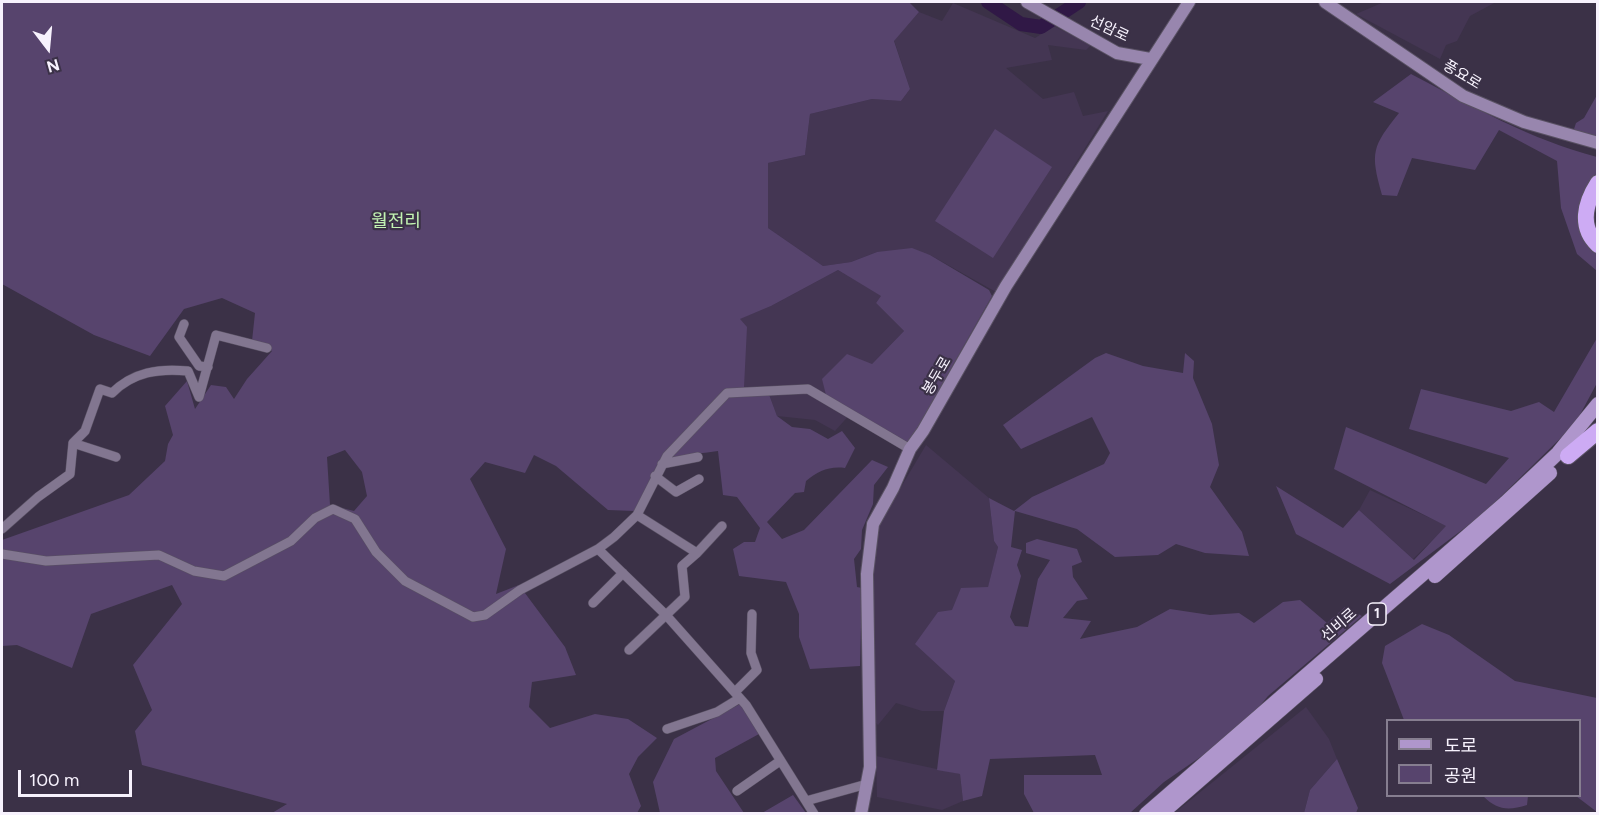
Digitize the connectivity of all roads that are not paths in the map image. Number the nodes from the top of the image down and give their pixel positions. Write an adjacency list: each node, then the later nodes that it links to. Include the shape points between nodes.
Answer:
1 (1189, 2): 4 (main road, 봉두로)
2 (1325, 2): 5 (main road, 풍요로, via 1463,96 1524,122)
3 (1035, 4): 4 (main road, 선암로, via 1117,53)
4 (1150, 59): 15 (main road, 봉두로, via 1006,286)
5 (1598, 143)
6 (1598, 183): 7 (highway, via 1588,198 1585,217 1589,234)
7 (1598, 245)
8 (184, 324): 10 (street, via 179,337 199,366)
9 (267, 348): 10 (street, via 216,336)
10 (207, 367): 14 (street, via 199,397 188,371 165,368 129,380 112,393 100,389 85,431)
11 (1598, 404): 41 (main road, 선비로 / 1, via 1558,453 1505,503)
12 (1598, 420): 16 (main road, 선비로 / 1)
13 (1598, 431): 16 (highway)
14 (73, 443): 17 (street); 24 (street, via 70,474)
15 (910, 449): 19 (street, via 808,389 747,391 727,393); 36 (main road, 봉두로, via 873,524 870,547)
16 (1568, 456): 42 (main road, 선비로 / 1, via 1518,505)
17 (116, 457)
18 (698, 457): 19 (street)
19 (662, 464): 20 (street)
20 (655, 476): 21 (street, via 676,492); 22 (street)
21 (699, 479)
22 (637, 515): 25 (street); 26 (street)
23 (722, 526): 26 (street)
24 (2, 529)
25 (598, 549): 27 (street, via 520,590 485,615 473,617 405,581 376,552 355,519 333,509 315,518 291,541 224,576 194,571 159,555 46,561); 28 (street)
26 (697, 553): 31 (street, via 682,566 685,597)
27 (2, 554)
28 (623, 573): 29 (street); 31 (street)
29 (593, 603)
30 (752, 614): 33 (street, via 751,653 757,670)
31 (666, 615): 32 (street); 33 (street)
32 (629, 650)
33 (738, 695): 34 (street, via 717,712); 35 (street)
34 (667, 729)
35 (780, 761): 37 (street); 38 (street)
36 (867, 784): 38 (street); 40 (main road, 봉두로)
37 (737, 791)
38 (806, 801): 39 (street)
39 (814, 813)
40 (861, 813)
41 (1146, 813)
42 (1161, 813)

